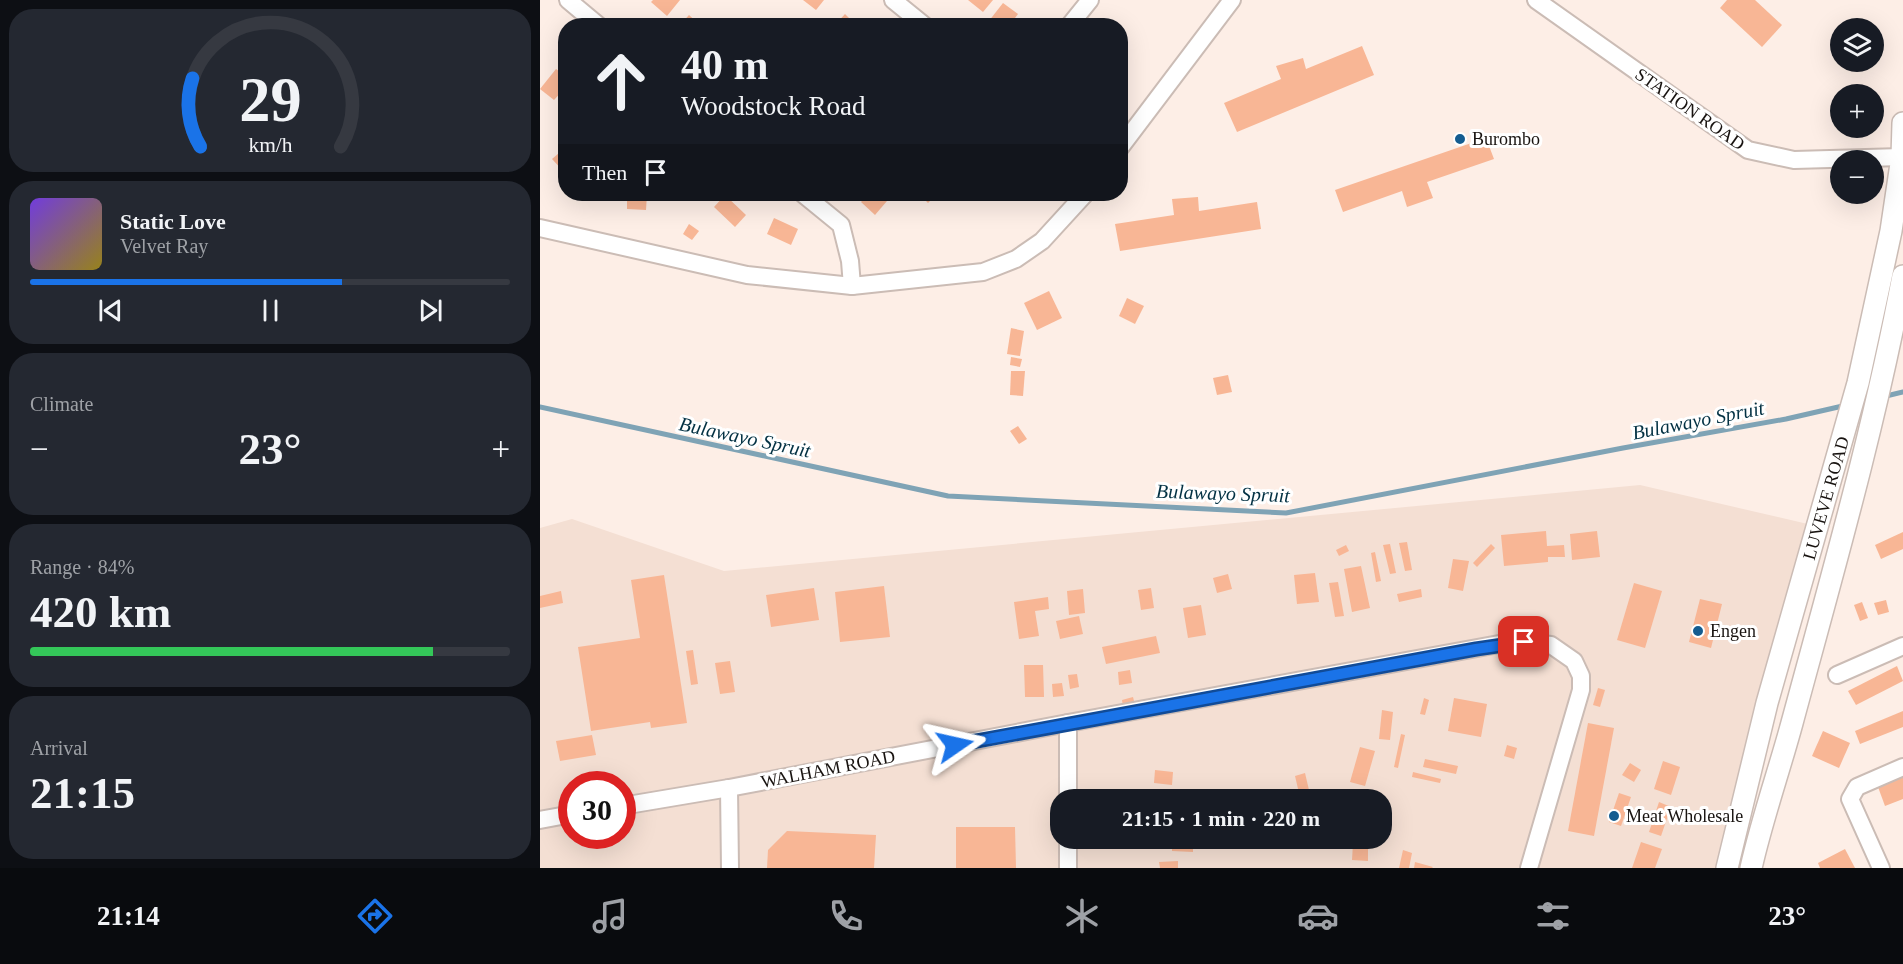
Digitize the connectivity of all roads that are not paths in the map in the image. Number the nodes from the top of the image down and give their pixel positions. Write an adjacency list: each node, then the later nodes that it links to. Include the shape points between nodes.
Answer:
1 (568, 0): 6 (street)
2 (893, 0): 7 (street)
3 (1089, 0): 8 (street)
4 (1232, 0): 10 (street)
5 (1536, 0): 11 (street, STATION ROAD, via 1748,150 1794,159)
6 (589, 18)
7 (915, 18)
8 (1075, 18)
9 (1903, 123): 11 (street, LUVEVE ROAD)
10 (1128, 137)
11 (1902, 157): 30 (street, LUVEVE ROAD, via 1891,231 1858,383 1767,703)
12 (812, 201): 16 (street, via 841,225)
13 (1079, 201): 16 (street, via 1042,241 1016,259 983,272)
14 (540, 228): 16 (street, via 747,275)
15 (1903, 276): 31 (street, LUVEVE ROAD, via 1886,361)
16 (852, 286)
17 (1903, 646): 18 (street)
18 (1837, 675)
19 (1068, 723): 21 (street, WALHAM ROAD); 22 (street); 29 (street, WALHAM ROAD, via 1498,645 1551,645 1574,661 1581,676 1581,690)
20 (1903, 767): 32 (street, via 1857,787 1850,799)
21 (729, 788): 23 (street, WALHAM ROAD); 27 (street)
22 (1068, 789)
23 (636, 804)
24 (558, 817): 25 (street)
25 (540, 820)
26 (1068, 849): 28 (street)
27 (730, 868)
28 (1068, 868)
29 (1529, 868)
30 (1727, 868)
31 (1751, 868)
32 (1881, 868)

